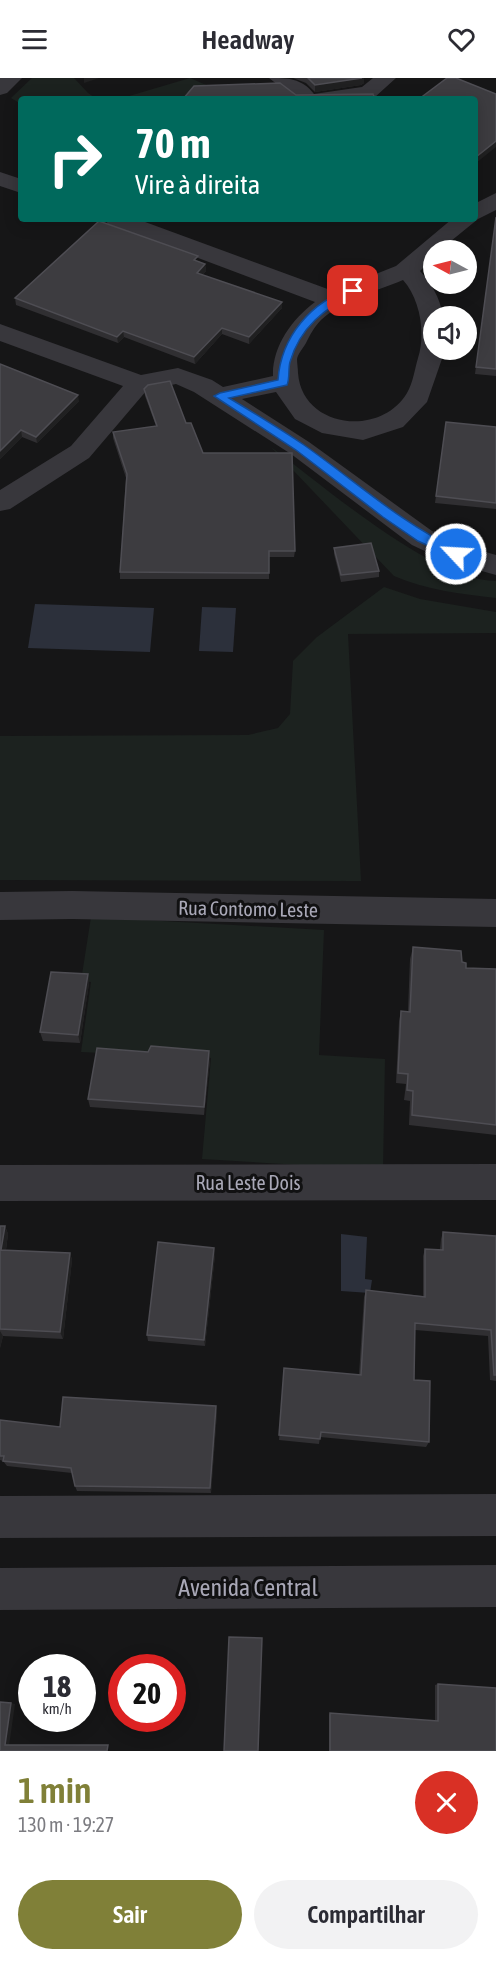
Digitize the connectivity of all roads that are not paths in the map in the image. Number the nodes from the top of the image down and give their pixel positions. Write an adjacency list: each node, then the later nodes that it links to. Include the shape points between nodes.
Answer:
1 (12, 78): 4 (street)
2 (279, 78): 5 (street)
3 (386, 78): 6 (street, via 368,93)
4 (0, 89)
5 (305, 96)
6 (342, 96)
7 (0, 179): 8 (street)
8 (18, 185)
9 (496, 200): 10 (street)
10 (478, 212)
11 (126, 222): 14 (street)
12 (463, 222): 13 (street)
13 (406, 270): 14 (street); 16 (street, via 422,288 433,337 430,370 417,399 405,414 371,431 335,428 305,414 292,401)
14 (333, 300): 16 (street, via 304,323 292,342)
15 (0, 332): 17 (street)
16 (283, 382): 18 (street)
17 (139, 383): 18 (street, via 178,376); 19 (street, via 80,452)
18 (220, 396): 20 (street, via 300,448 422,538 456,554)
19 (0, 502)
20 (496, 565)
21 (0, 906): 22 (street, Rua Contomo Leste)
22 (496, 913)
23 (496, 1182): 24 (street, Rua Leste Dois)
24 (0, 1183)
25 (496, 1515): 26 (street)
26 (0, 1517)
27 (496, 1586): 28 (street, Avenida Central)
28 (0, 1589)

